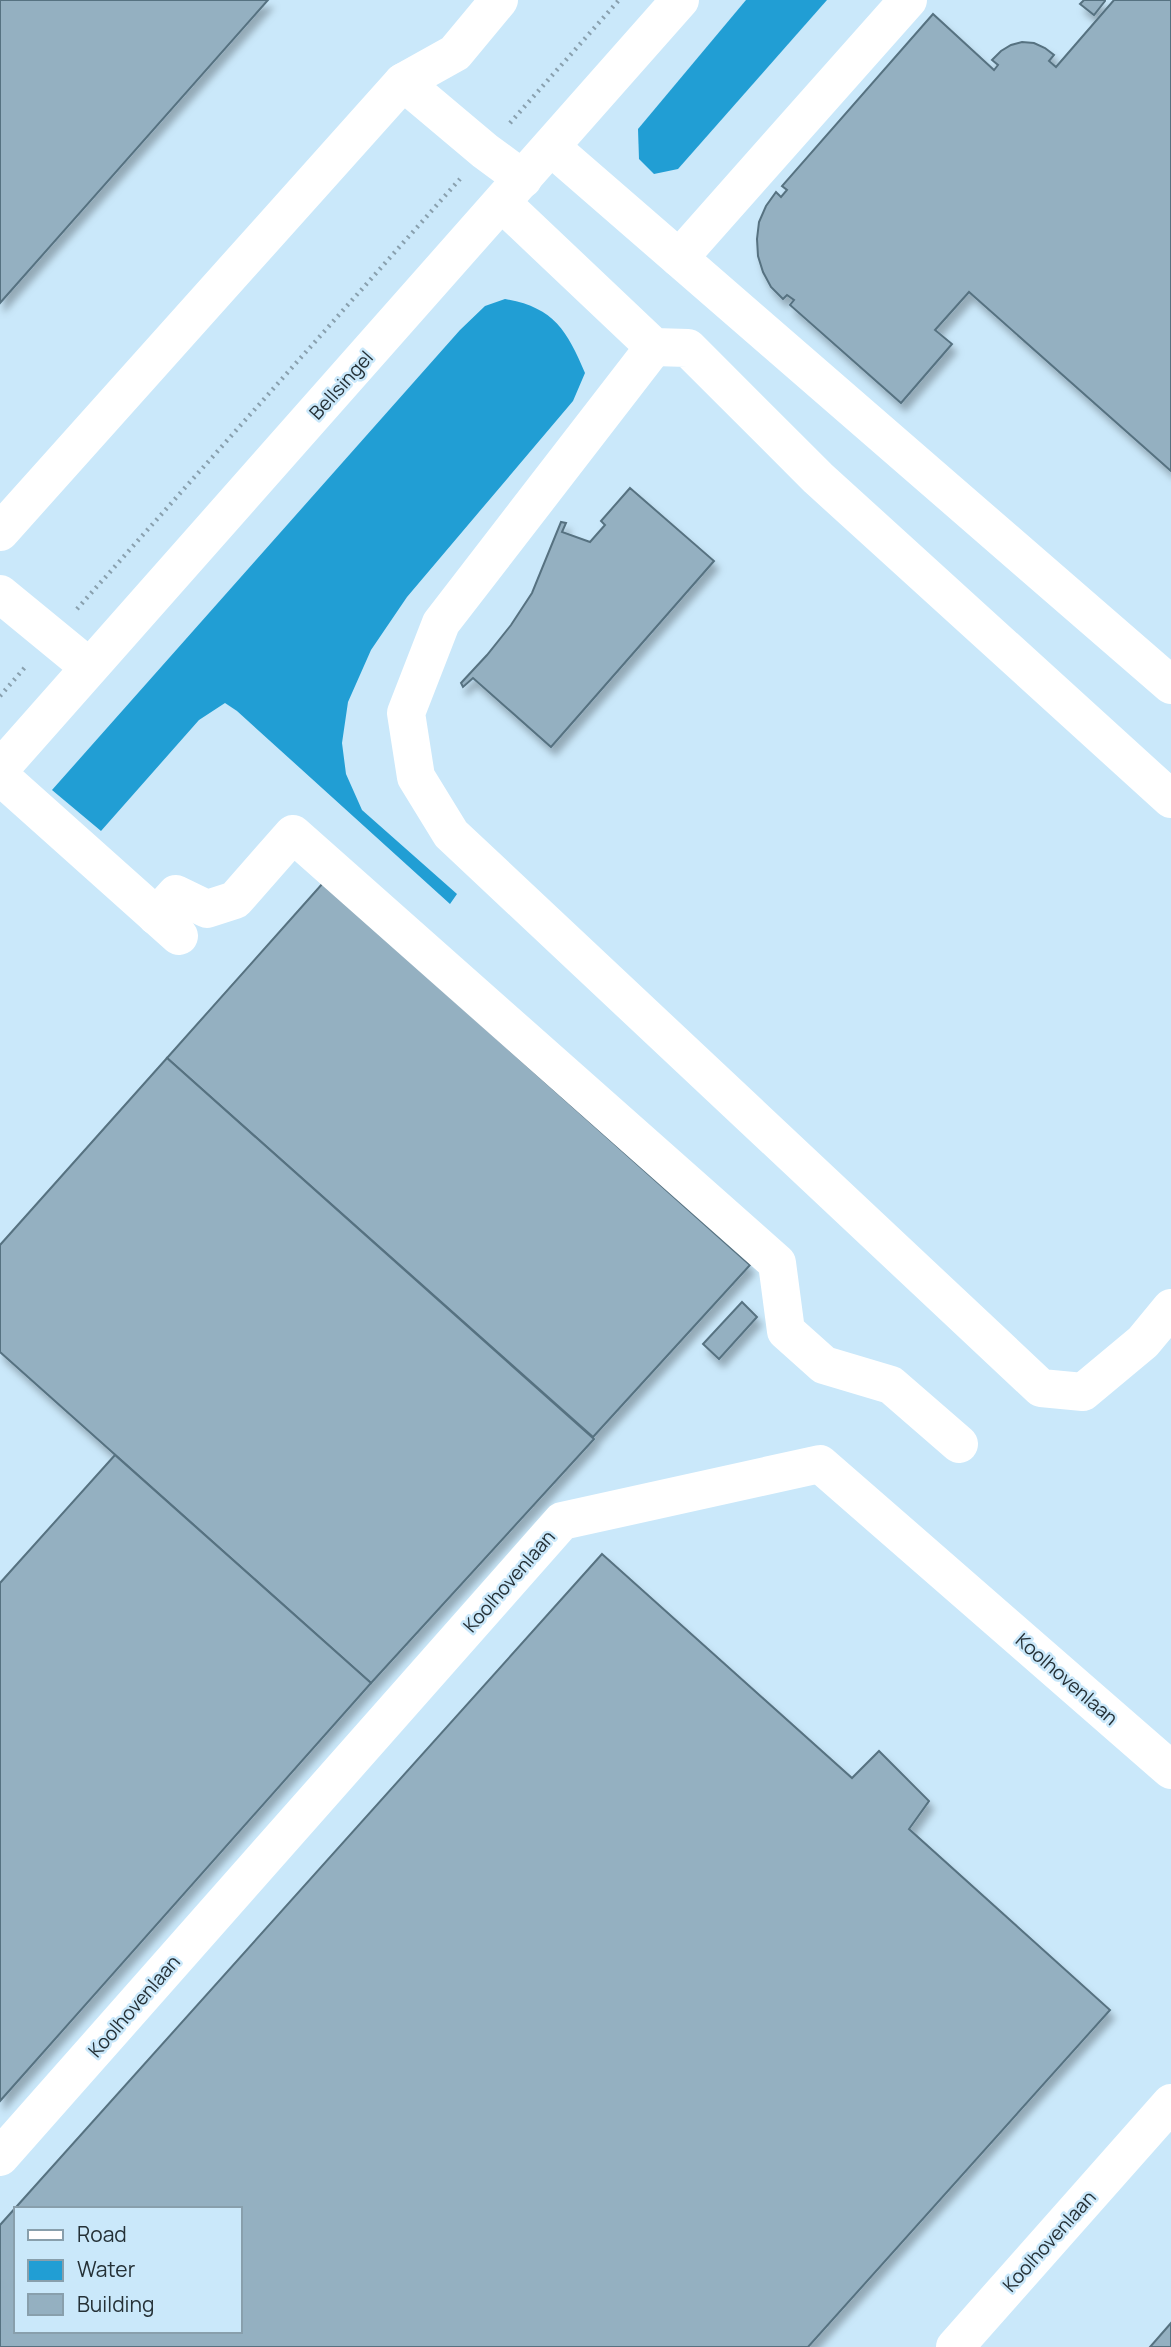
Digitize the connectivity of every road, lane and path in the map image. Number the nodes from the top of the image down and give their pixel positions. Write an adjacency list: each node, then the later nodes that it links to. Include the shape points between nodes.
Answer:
1 (499, 0): 5 (street, via 454,53)
2 (619, 0): 7 (path)
3 (680, 0): 6 (street, Bellsingel)
4 (908, 0): 9 (street)
5 (403, 82): 7 (street); 11 (street)
6 (551, 147): 8 (street, Bellsingel); 9 (street)
7 (485, 151): 8 (street); 13 (path)
8 (513, 191): 10 (street); 14 (street, Bellsingel)
9 (680, 258): 15 (street)
10 (654, 347): 19 (street, via 688,348 818,478); 20 (street, via 441,623 406,713 416,777 451,834 1041,1388 1083,1392 1143,1342)
11 (0, 532)
12 (0, 594): 13 (street)
13 (52, 637): 14 (street); 16 (path)
14 (89, 667): 17 (street, Bellsingel)
15 (1171, 685)
16 (0, 696)
17 (0, 768)
18 (0, 776): 21 (street, via 167,926 176,894 207,909 235,900 293,834 777,1264 786,1331 824,1365 891,1385)
19 (1171, 799)
20 (1171, 1308)
21 (959, 1444)
22 (1171, 1770): 24 (street, Koolhovenlaan, via 820,1464 562,1521)
23 (1171, 2103): 25 (street, Koolhovenlaan)
24 (0, 2157)
25 (955, 2347)

